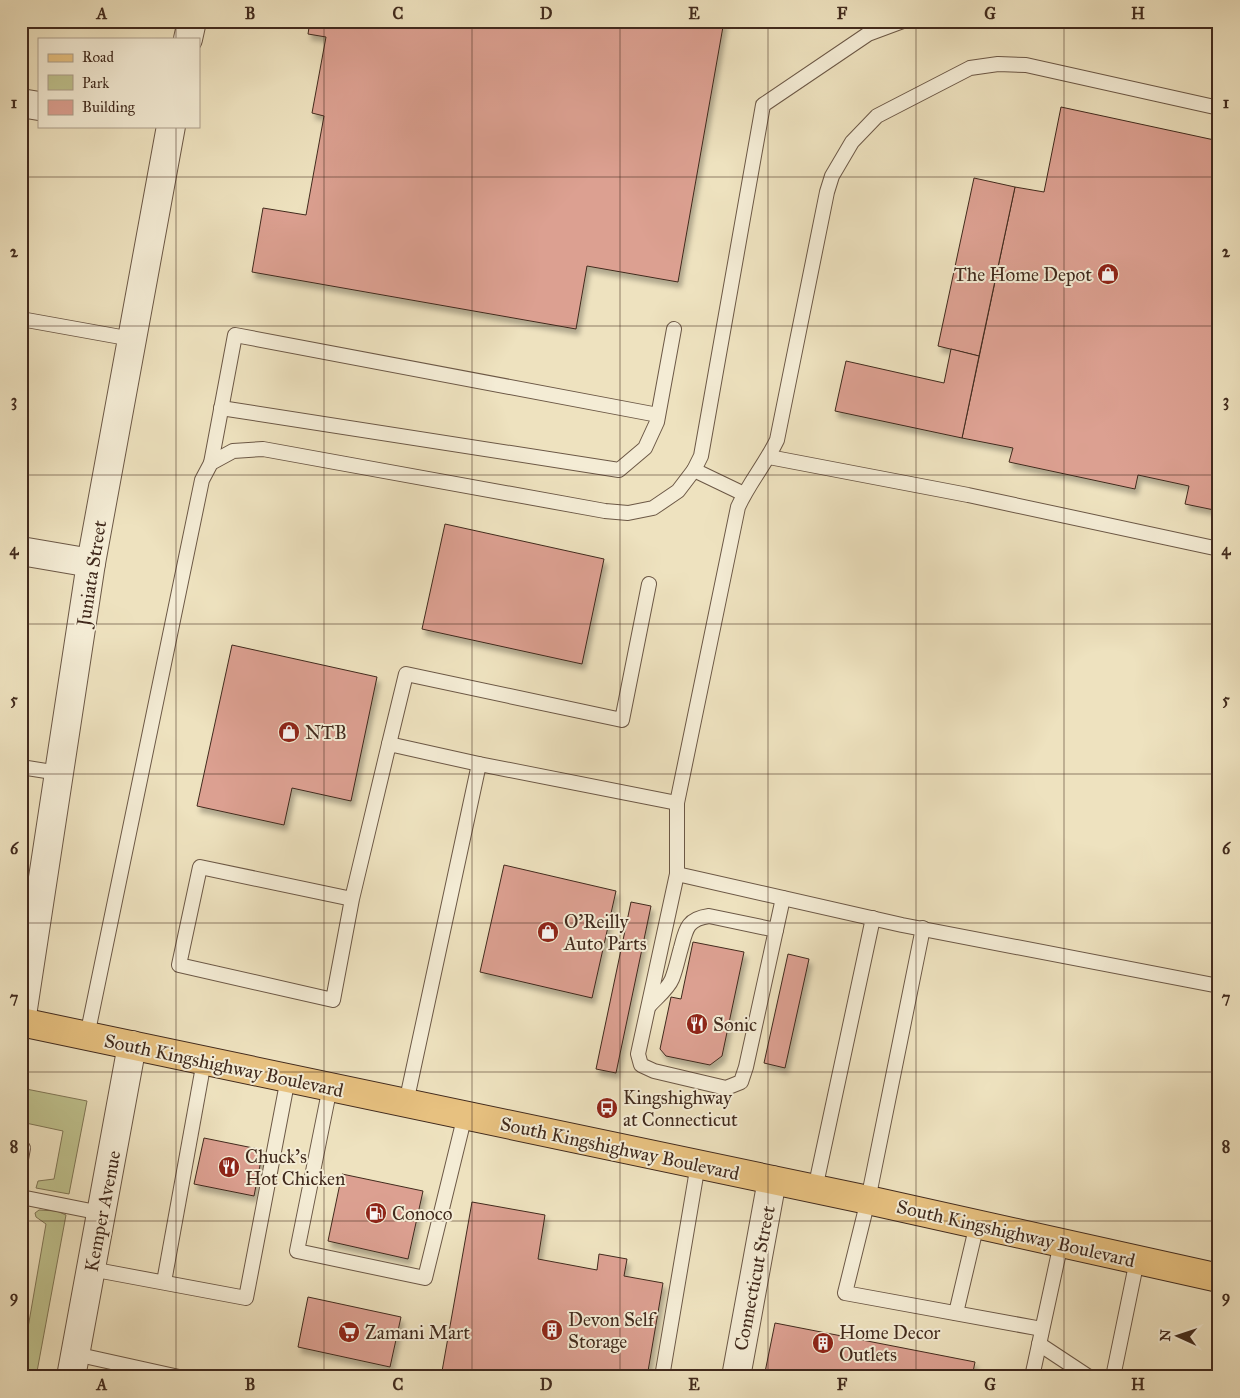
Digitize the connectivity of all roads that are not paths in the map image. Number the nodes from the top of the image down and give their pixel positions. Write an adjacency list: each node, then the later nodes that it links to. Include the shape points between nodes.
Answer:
1 (192, 21): 3 (street)
2 (903, 21): 15 (lane, via 868,34 763,105 701,456)
3 (188, 38)
4 (21, 103): 5 (street)
5 (38, 106)
6 (1219, 108): 13 (lane, via 1026,65 998,64 970,68 877,116 852,142 832,176 777,440)
7 (166, 128): 10 (street, Juniata Street)
8 (21, 319): 10 (lane)
9 (674, 329): 12 (lane)
10 (132, 339): 19 (street, Juniata Street)
11 (221, 408): 12 (lane, via 619,470 645,448); 12 (lane, via 235,335); 14 (lane)
12 (658, 415)
13 (769, 456): 16 (lane); 17 (lane, via 968,495)
14 (211, 463): 15 (lane, via 233,450 263,449 628,513 653,508 678,491); 35 (lane, via 202,480)
15 (694, 470): 16 (lane)
16 (744, 494): 25 (lane, via 738,507)
17 (1219, 550)
18 (21, 551): 19 (street)
19 (91, 563): 24 (street, Juniata Street)
20 (649, 584): 21 (lane, via 622,720 406,674)
21 (389, 744): 22 (lane); 27 (lane)
22 (479, 764): 25 (lane); 40 (lane)
23 (21, 767): 24 (lane)
24 (59, 773): 34 (street, Juniata Street)
25 (677, 803): 26 (lane)
26 (676, 874): 28 (lane); 33 (lane)
27 (352, 898): 27 (lane, via 333,1000 179,964 200,867)
28 (783, 898): 29 (lane); 31 (lane)
29 (873, 918): 30 (lane); 44 (lane)
30 (923, 928): 32 (lane); 46 (lane)
31 (776, 930): 33 (lane, via 709,916 699,917 684,934 672,980); 33 (lane, via 741,1082 726,1088 641,1065 638,1054)
32 (1219, 986)
33 (648, 1008)
34 (21, 1022): 35 (main road, South Kingshighway Boulevard)
35 (87, 1036): 36 (main road, South Kingshighway Boulevard)
36 (132, 1045): 37 (main road, South Kingshighway Boulevard); 47 (street, Kemper Avenue)
37 (204, 1061): 38 (main road, South Kingshighway Boulevard); 53 (lane)
38 (288, 1078): 39 (main road, South Kingshighway Boulevard); 53 (lane, via 246,1298)
39 (330, 1087): 40 (main road, South Kingshighway Boulevard); 41 (lane, via 297,1251 343,1261 425,1278)
40 (406, 1103): 41 (main road, South Kingshighway Boulevard)
41 (465, 1115): 42 (main road, South Kingshighway Boulevard)
42 (698, 1164): 43 (main road, South Kingshighway Boulevard); 59 (lane)
43 (772, 1180): 44 (main road, South Kingshighway Boulevard); 60 (street, Connecticut Street)
44 (815, 1189): 46 (main road, South Kingshighway Boulevard)
45 (21, 1196): 47 (lane)
46 (868, 1200): 48 (main road, South Kingshighway Boulevard); 54 (lane, via 845,1293)
47 (101, 1213): 51 (street, Kemper Avenue)
48 (977, 1224): 49 (main road, South Kingshighway Boulevard); 54 (lane)
49 (1061, 1243): 50 (main road, South Kingshighway Boulevard); 55 (lane)
50 (1137, 1260): 52 (main road, South Kingshighway Boulevard); 63 (lane)
51 (91, 1269): 53 (lane); 57 (street, Kemper Avenue)
52 (1219, 1278)
53 (164, 1282)
54 (956, 1313): 55 (lane)
55 (1042, 1329): 56 (lane)
56 (1039, 1344): 61 (lane); 62 (lane)
57 (73, 1366): 58 (lane)
58 (179, 1377)
59 (662, 1377)
60 (736, 1377)
61 (1032, 1377)
62 (1089, 1377)
63 (1113, 1377)

